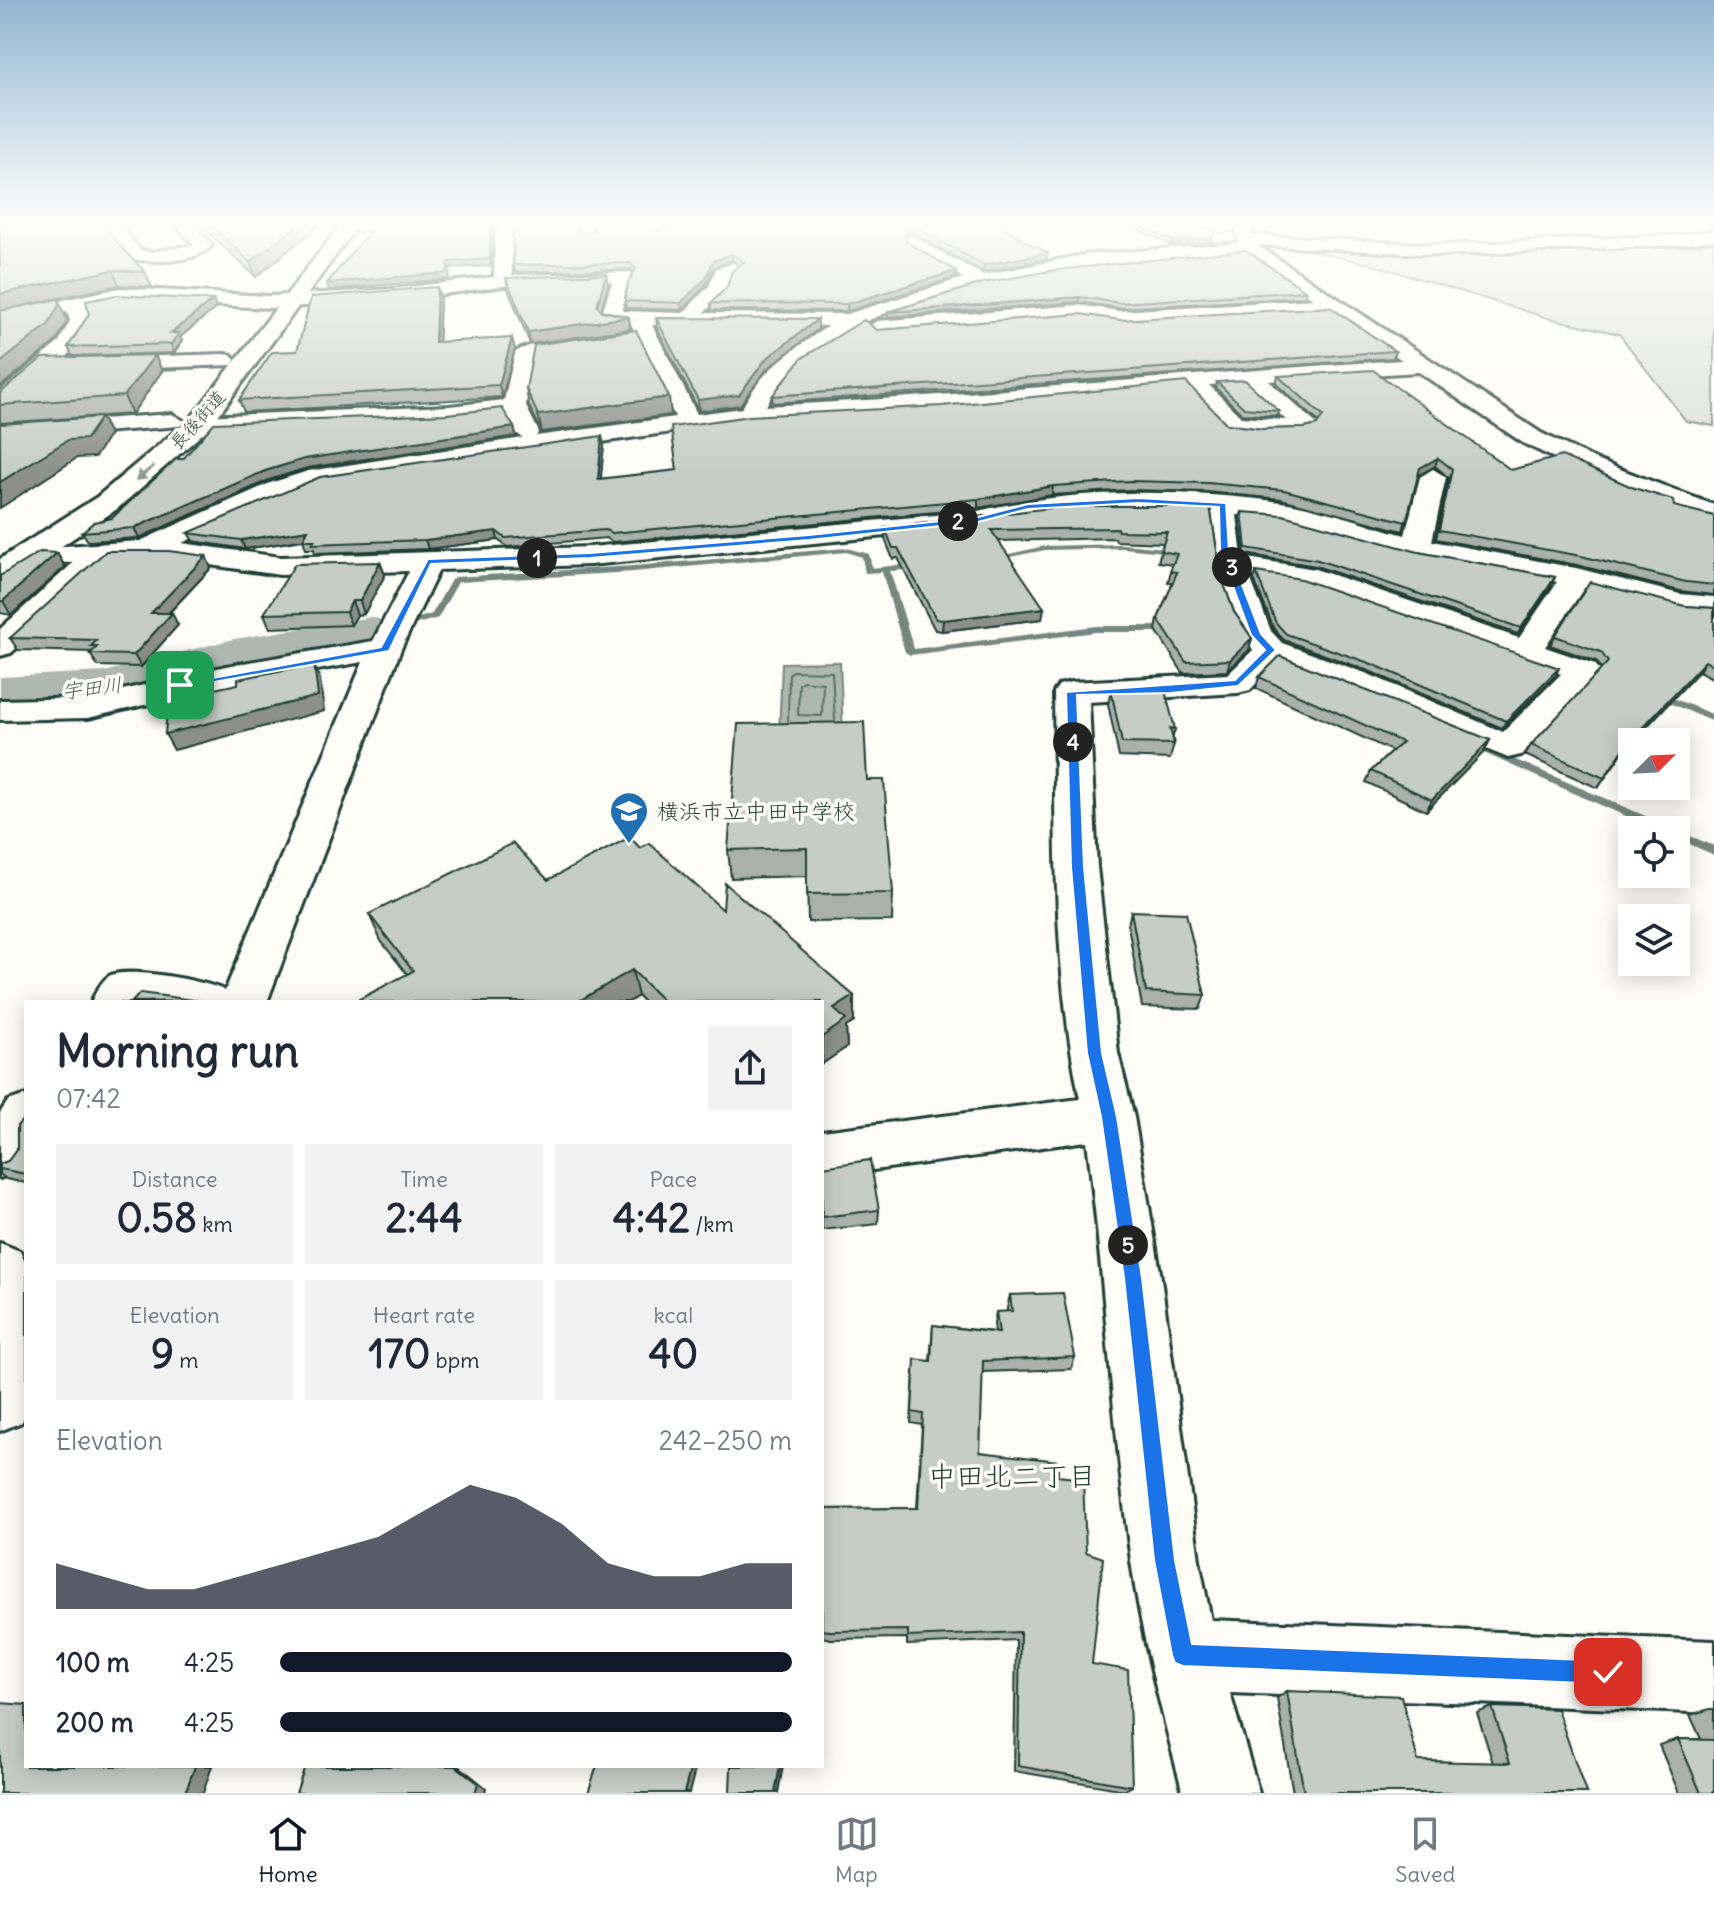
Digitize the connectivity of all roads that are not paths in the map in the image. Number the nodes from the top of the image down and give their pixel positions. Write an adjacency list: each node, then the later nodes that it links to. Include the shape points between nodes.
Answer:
1 (62, 306): 11 (street)
2 (76, 306): 16 (street, via 80,321 67,346)
3 (277, 306): 14 (main road, 長後街道)
4 (279, 306): 24 (main road, 長後街道)
5 (613, 306): 13 (street, via 611,315)
6 (701, 306): 10 (street)
7 (902, 306): 12 (street)
8 (1335, 306): 9 (street)
9 (1341, 310): 12 (street, via 1164,328 1144,315 1079,311); 15 (street)
10 (689, 318): 12 (street); 13 (street)
11 (0, 319)
12 (844, 325): 21 (street, via 780,369)
13 (643, 327): 20 (street, via 525,353); 23 (street)
14 (224, 360): 16 (street); 22 (main road, 長後街道)
15 (1422, 365): 17 (street); 29 (street, via 1532,438)
16 (42, 366): 19 (street)
17 (1250, 376): 18 (street); 18 (street, via 1307,426 1234,424)
18 (1191, 380): 21 (street, via 940,404)
19 (2, 399)
20 (514, 406): 24 (street); 26 (street)
21 (750, 414): 23 (street)
22 (172, 421): 25 (street); 32 (main road, 長後街道, via 126,463)
23 (689, 422): 26 (street)
24 (200, 423): 34 (main road, 長後街道, one-way to 34, via 107,503)
25 (0, 433)
26 (534, 446): 31 (street, via 317,476)
27 (1433, 477): 30 (street)
28 (1223, 505): 30 (street, via 1283,510); 35 (street, via 1138,501 1028,507 978,519 809,537 590,556); 36 (street, via 1225,551)
29 (1714, 515)
30 (1416, 547): 38 (street)
31 (141, 550): 33 (street); 35 (street, via 280,566)
32 (0, 552)
33 (101, 554): 34 (street); 40 (street)
34 (29, 555): 37 (main road, 長後街道)
35 (428, 562): 41 (street)
36 (1231, 564): 42 (street, via 1256,635); 43 (street, via 1305,575)
37 (0, 573)
38 (1576, 577): 39 (street, via 1680,603); 43 (street)
39 (1714, 606)
40 (0, 646)
41 (385, 649): 44 (street, via 211,679 88,708); 47 (street)
42 (1271, 650): 43 (street, via 1508,747 1583,671); 48 (street, via 1238,683 1071,692 1077,867 1094,1053)
43 (1527, 650)
44 (0, 710)
45 (116, 1000): 46 (street, via 124,989)
46 (195, 1000)
47 (245, 1000)
48 (1109, 1117): 50 (street); 54 (street, via 1165,1560)
49 (24, 1119): 51 (street)
50 (824, 1154)
51 (0, 1155)
52 (5, 1308): 53 (street)
53 (0, 1400)
54 (1183, 1655): 55 (street); 56 (street)
55 (1714, 1677)
56 (1221, 1793)

